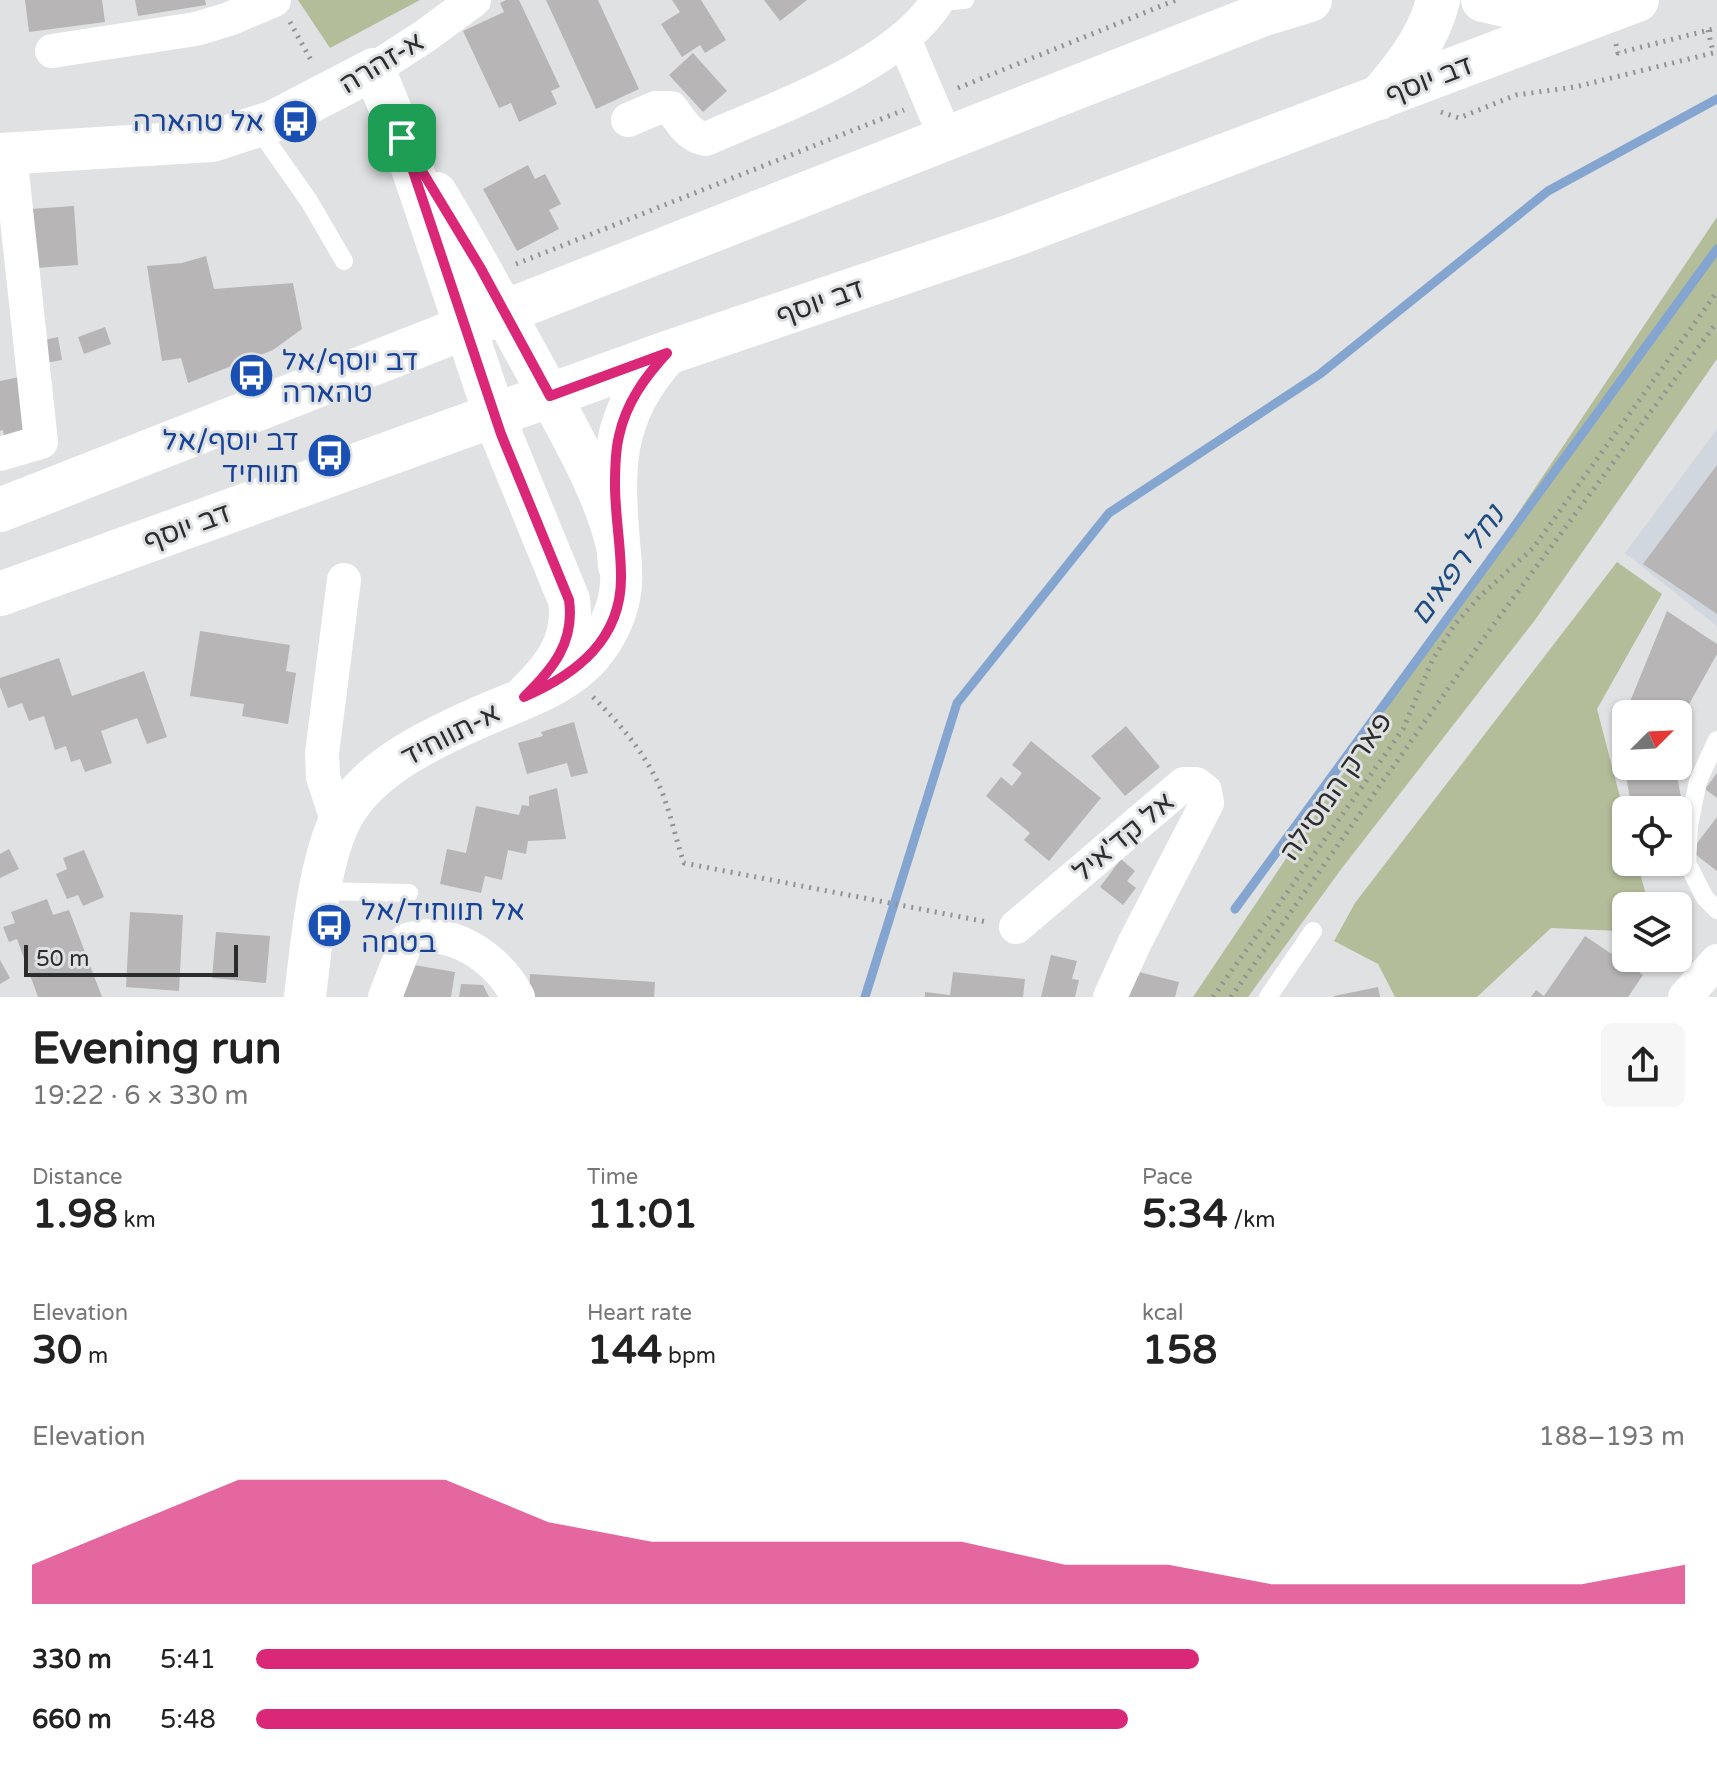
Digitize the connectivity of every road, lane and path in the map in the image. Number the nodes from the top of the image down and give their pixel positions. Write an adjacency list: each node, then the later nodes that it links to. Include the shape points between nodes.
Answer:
1 (474, 0): 16 (street, א-זהרה)
2 (1310, 0): 8 (main road)
3 (1438, 0): 18 (main road, via 1421,42)
4 (1483, 0): 9 (main road, via 1536,12)
5 (1637, 0): 9 (main road, דב יוסף)
6 (947, 1): 12 (street)
7 (280, 7): 13 (street, via 196,29); 17 (path)
8 (1268, 7): 22 (main road)
9 (1594, 15): 18 (main road, דב יוסף)
10 (1717, 28): 11 (path)
11 (1708, 30): 14 (path); 15 (path)
12 (904, 39): 20 (street, via 840,79 706,139 688,131 671,108 656,108); 22 (street)
13 (52, 51)
14 (1715, 52): 19 (path, via 1575,87 1516,95 1459,118 1442,115)
15 (1618, 53)
16 (374, 69): 17 (street, א-זהרה); 26 (street, via 402,138 453,219)
17 (328, 93): 21 (street, א-זהרה)
18 (1377, 99): 28 (main road, דב יוסף, via 1011,236)
19 (1437, 107)
20 (628, 120)
21 (257, 127): 23 (street, א-זהרה, via 212,141); 24 (lane)
22 (946, 138): 26 (main road)
23 (5, 154): 31 (street, via 41,442)
24 (344, 261)
25 (1717, 292): 51 (path, פארק המסילה, via 1533,548 1455,624 1433,659 1403,729)
26 (485, 319): 29 (street, א-תווחיד); 30 (street); 32 (main road)
27 (1717, 322): 52 (path, via 1483,639)
28 (667, 353): 29 (main road, דב יוסף); 34 (main road, via 637,391 619,436 615,497)
29 (550, 396): 30 (main road, דב יוסף); 34 (street, א-תווחיד, via 605,509)
30 (495, 416): 33 (street, א-תווחיד); 36 (main road, דב יוסף)
31 (0, 454)
32 (0, 510)
33 (555, 561): 34 (street, via 585,579 600,578); 38 (street, א-תווחיד, via 569,600 569,632 556,662)
34 (620, 566): 37 (street, א-תווחיד, via 620,596 605,634)
35 (344, 580): 40 (street, via 322,753 323,777)
36 (0, 594)
37 (570, 674): 38 (street, א-תווחיד); 44 (path, via 626,730 650,765 684,863)
38 (524, 697): 40 (street, א-תווחיד, via 415,748 356,797)
39 (1717, 740): 43 (lane, via 1698,781 1687,863)
40 (338, 823): 41 (street, א-תווחיד)
41 (321, 891): 42 (lane); 47 (street, א-תווחיד)
42 (409, 893)
43 (1717, 910)
44 (1016, 927): 50 (street, אל קד'איל, via 1184,784 1196,784 1205,791 1207,803)
45 (1313, 931): 53 (lane)
46 (1717, 961): 54 (street)
47 (308, 997)
48 (385, 997): 49 (street, via 407,940 420,936 461,944 490,959)
49 (518, 997)
50 (1110, 997)
51 (1213, 997)
52 (1231, 997)
53 (1268, 997)
54 (1685, 997)

